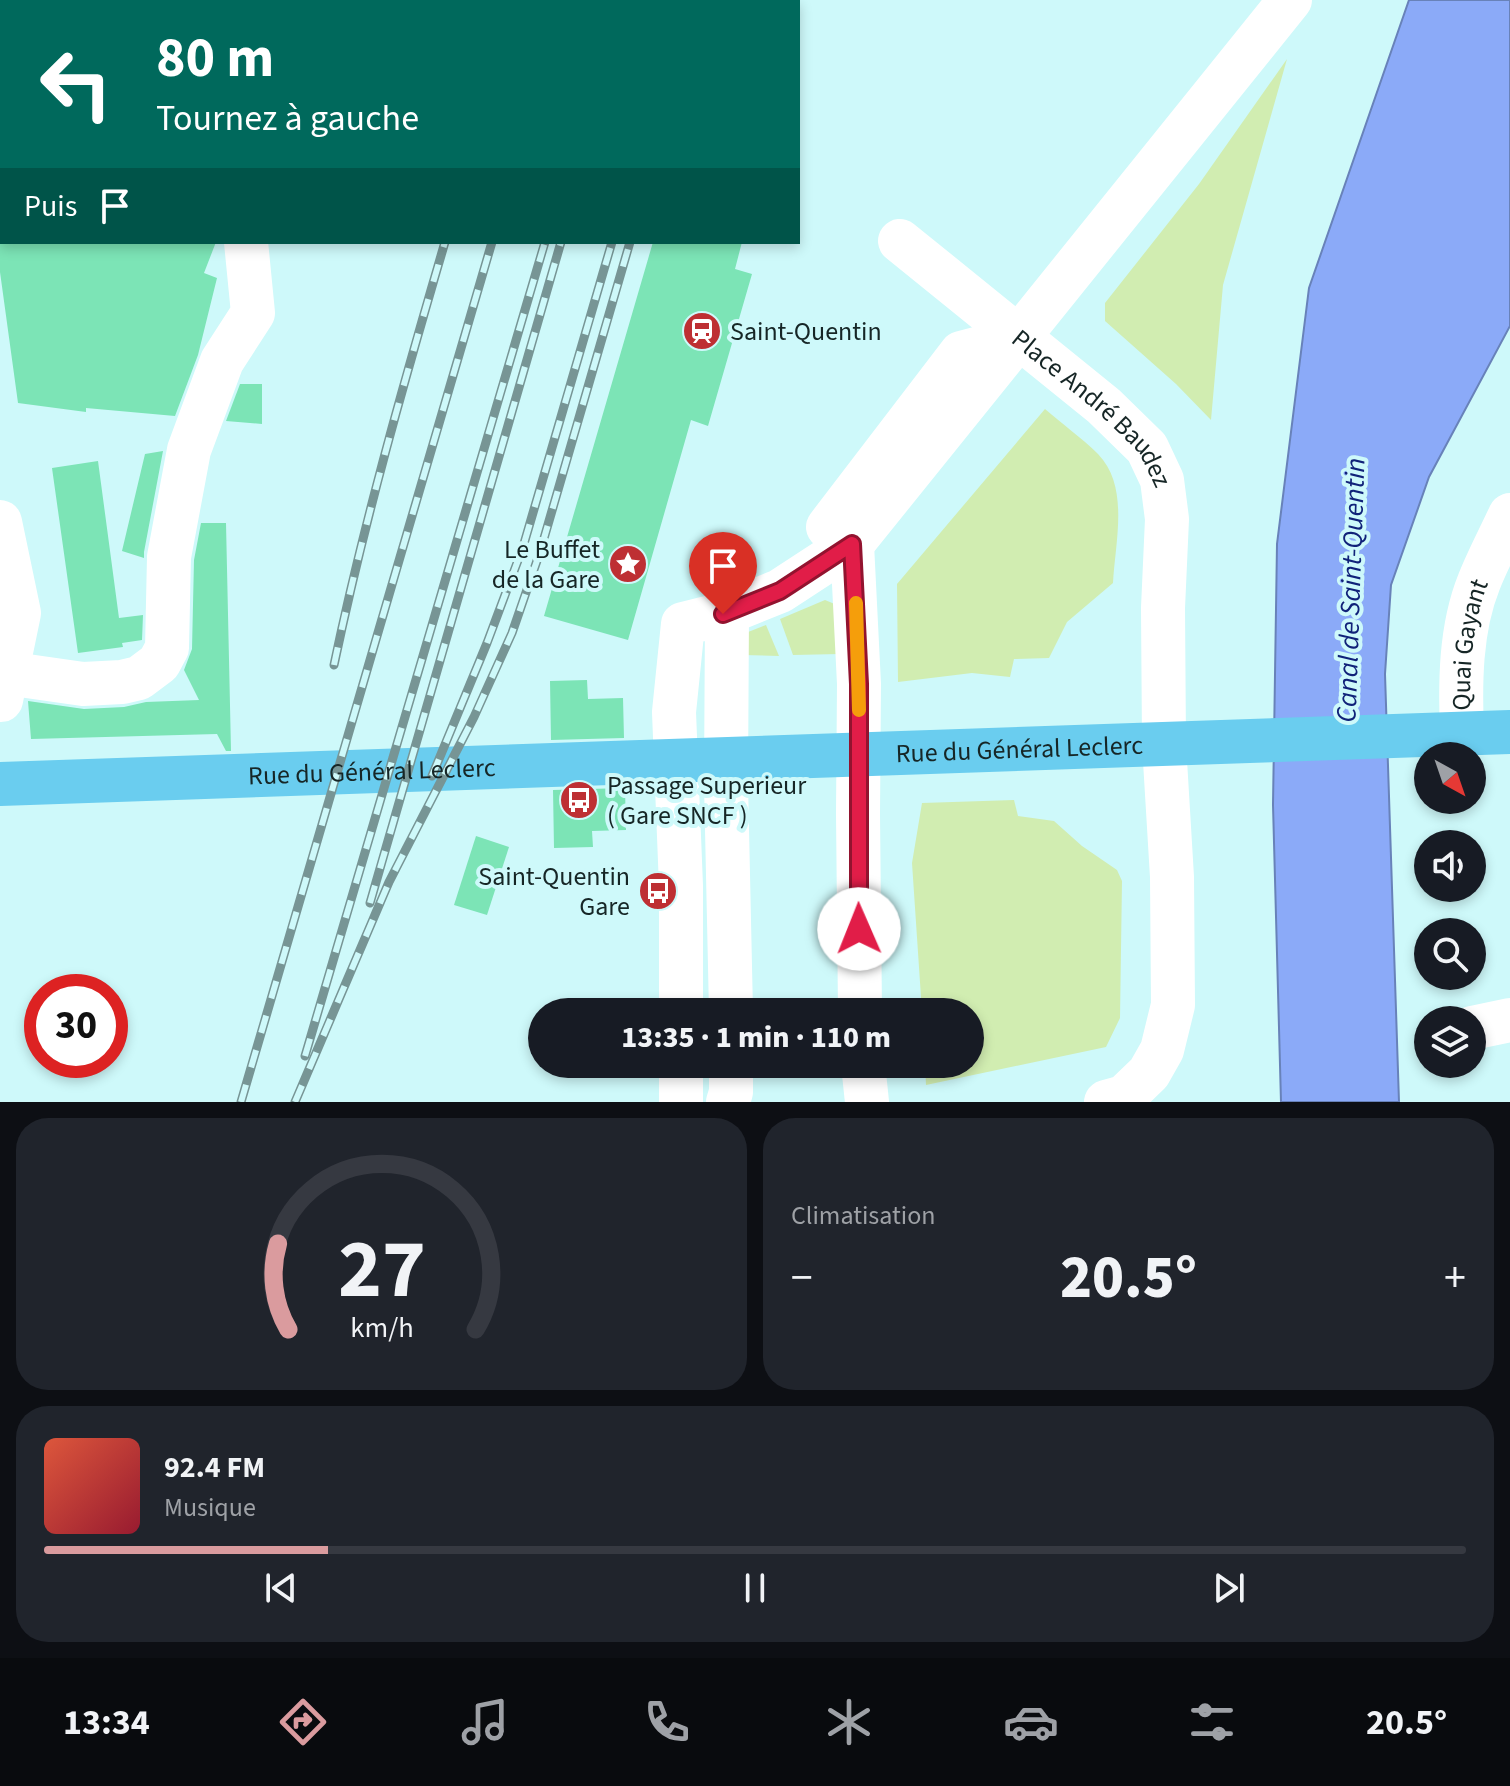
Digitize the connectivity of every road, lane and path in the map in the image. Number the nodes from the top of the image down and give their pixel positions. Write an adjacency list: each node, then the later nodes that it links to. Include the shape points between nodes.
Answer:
1 (1290, 0): 4 (street)
2 (900, 241): 4 (street)
3 (246, 244): 10 (street, via 253,313 222,361 189,450 169,557 167,648 159,663 139,678 122,682)
4 (1018, 338): 7 (street, Place André Baudez); 8 (street, via 961,353); 13 (street, Place André Baudez, via 1104,406 1147,448 1162,480 1167,519)
5 (1510, 515): 12 (street, Quai Gayant, via 1477,584)
6 (0, 522): 10 (street, via 19,613)
7 (852, 544): 8 (street, Place André Baudez); 17 (street, via 859,684)
8 (780, 591): 9 (street, Place André Baudez)
9 (727, 612): 15 (street, Place André Baudez, via 683,624 674,712); 16 (street)
10 (3, 688)
11 (1510, 732): 12 (main road, Rue du Général Leclerc)
12 (1446, 735): 13 (main road, Rue du Général Leclerc)
13 (1164, 744): 14 (main road, Rue du Général Leclerc); 26 (street, Place André Baudez, via 1173,1005 1162,1050 1149,1073 1124,1097)
14 (0, 784)
15 (681, 998)
16 (731, 998)
17 (860, 998)
18 (1510, 1020): 19 (street)
19 (1486, 1025)
20 (681, 1078): 23 (street)
21 (731, 1078): 24 (street)
22 (864, 1078): 25 (street)
23 (681, 1102)
24 (728, 1102)
25 (867, 1102)
26 (1106, 1102)

